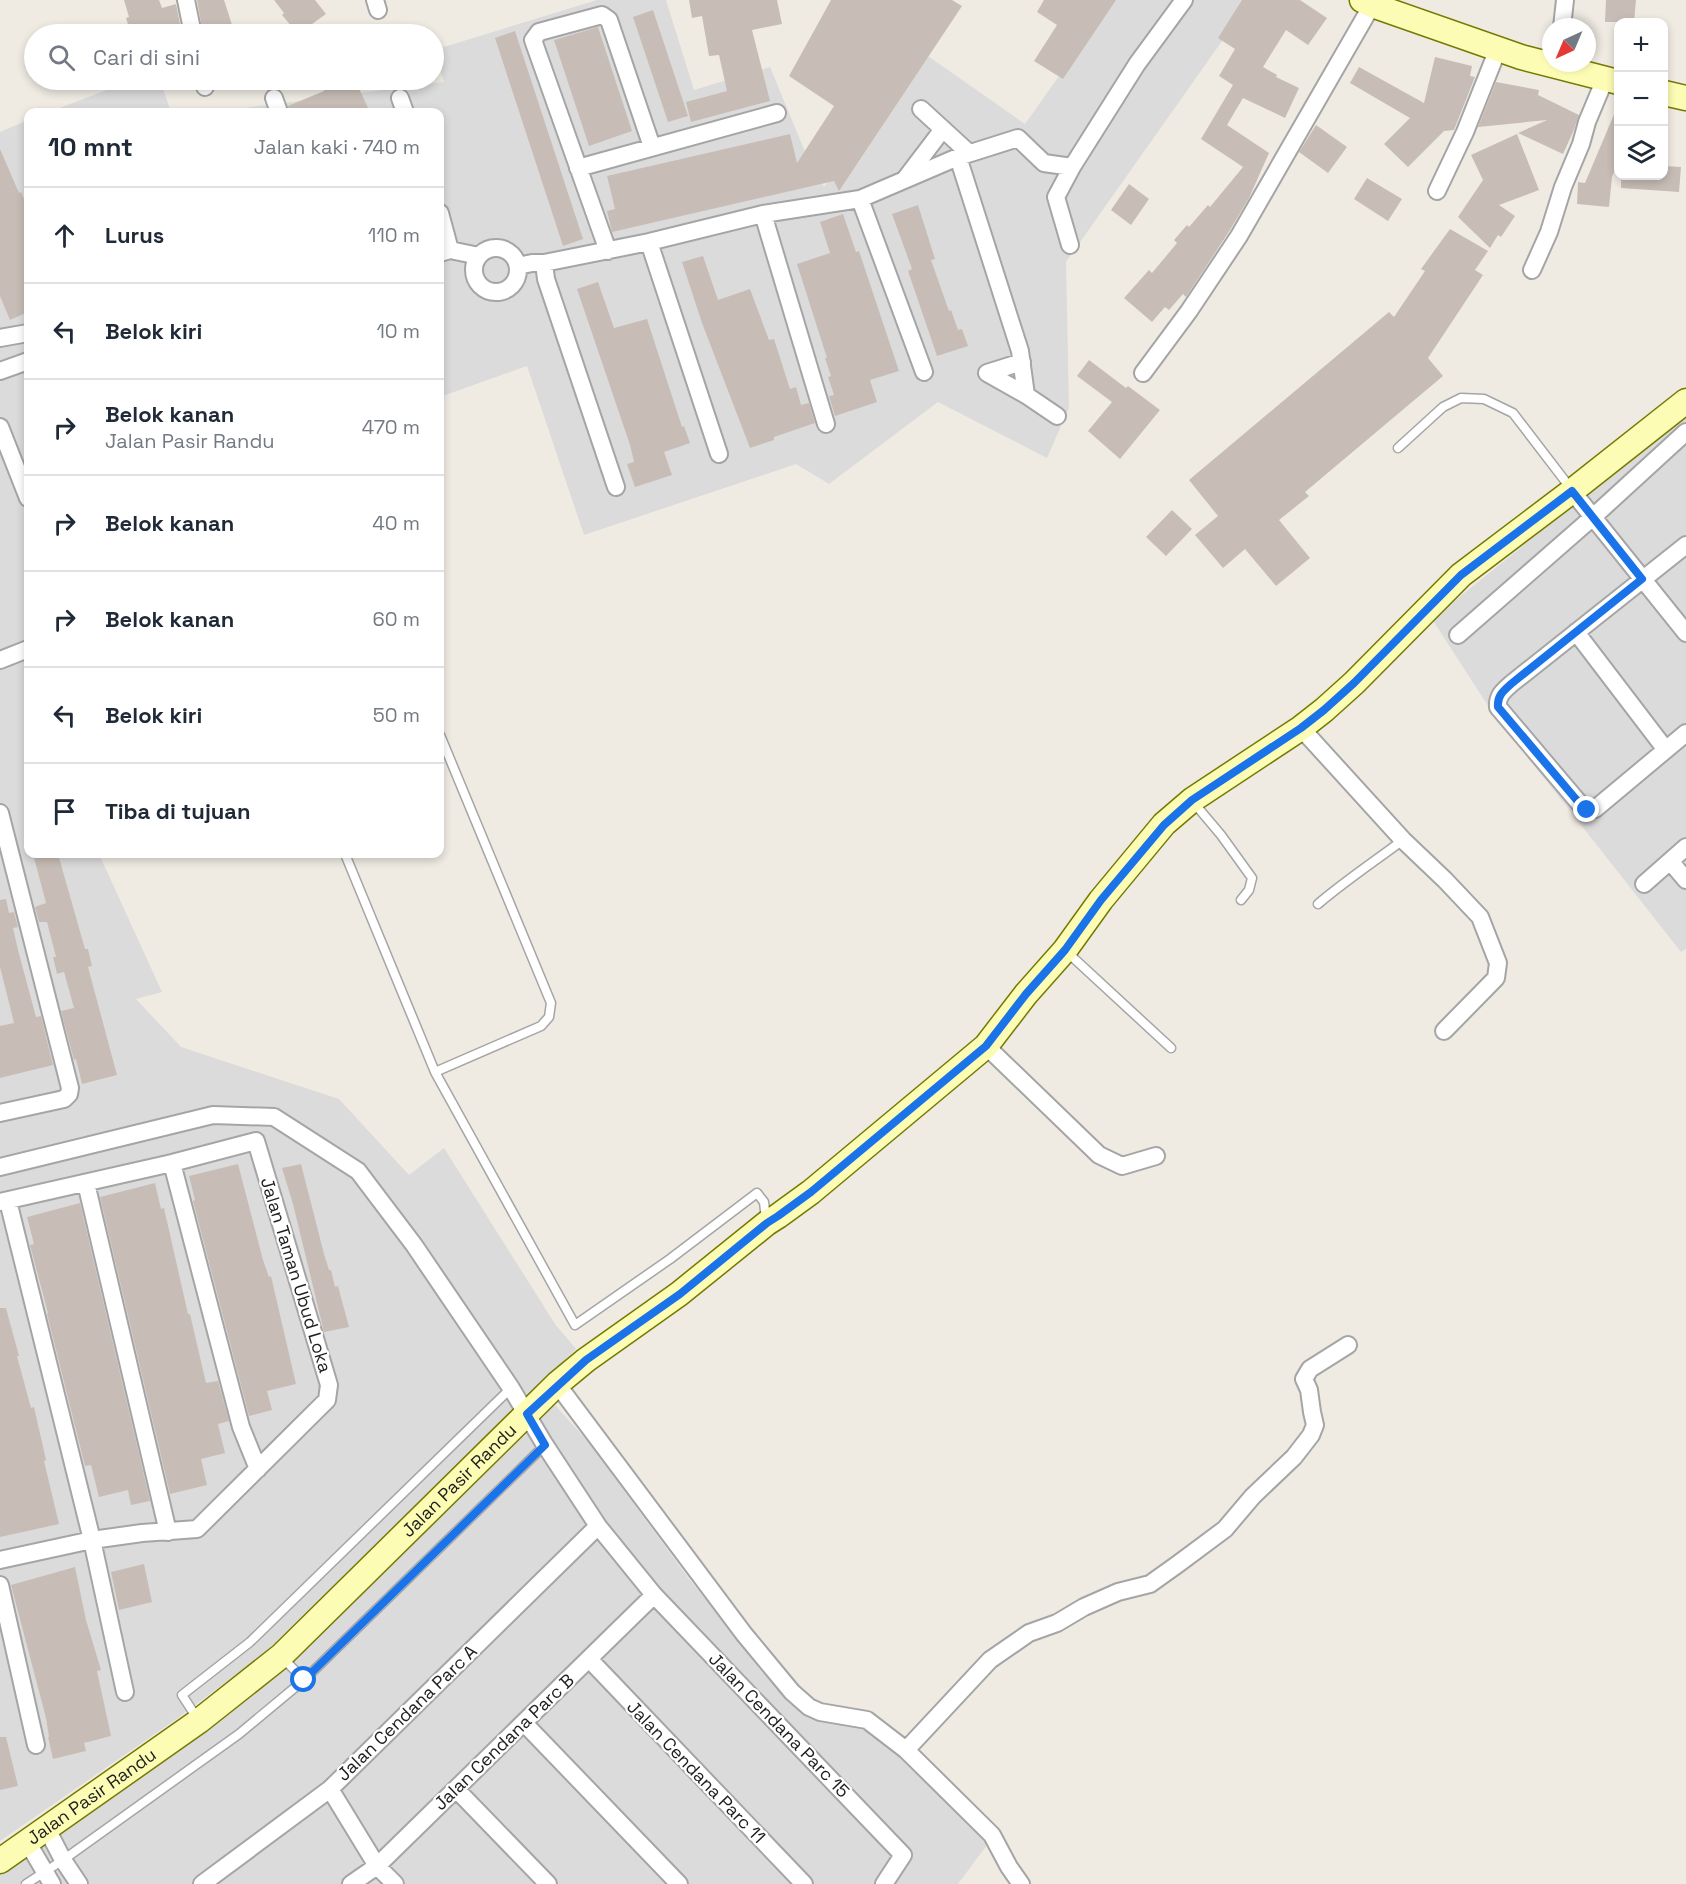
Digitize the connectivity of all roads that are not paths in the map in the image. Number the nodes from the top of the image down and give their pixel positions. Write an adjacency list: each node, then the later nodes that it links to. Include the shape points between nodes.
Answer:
1 (186, 0): 6 (street)
2 (1184, 0): 19 (street, via 1137,64)
3 (1565, 0): 5 (street)
4 (1367, 3): 7 (main road); 40 (street, via 1239,236)
5 (1563, 18)
6 (191, 24)
7 (1497, 49): 8 (main road); 22 (street)
8 (1542, 61)
9 (1581, 72): 10 (main road)
10 (1612, 81): 33 (street, via 1587,122)
11 (1668, 94): 12 (main road)
12 (1686, 98)
13 (921, 110): 15 (street)
14 (777, 113): 16 (street)
15 (943, 129): 17 (street); 21 (street)
16 (651, 147): 20 (street); 20 (street, via 609,20 602,15 539,32 533,40)
17 (964, 155): 18 (street, via 1018,138); 21 (street); 37 (street)
18 (1044, 163): 19 (street); 23 (street)
19 (1072, 167): 23 (street)
20 (578, 168): 28 (street)
21 (904, 180): 24 (street)
22 (1437, 191)
23 (1056, 197): 27 (street)
24 (860, 199): 25 (street); 39 (street)
25 (763, 214): 26 (street); 44 (street)
26 (649, 242): 28 (street); 48 (street)
27 (1070, 245)
28 (608, 251): 31 (street)
29 (445, 252): 30 (street)
30 (479, 256): 32 (street, via 490,249 505,250); 32 (street, via 476,277 490,291 511,286)
31 (544, 263): 32 (street); 49 (street)
32 (518, 266)
33 (1532, 270)
34 (24, 334): 35 (street)
35 (0, 338)
36 (24, 362): 38 (street)
37 (1022, 362): 41 (street); 41 (street, via 987,373)
38 (0, 371)
39 (924, 372)
40 (1143, 373)
41 (1026, 395): 43 (street)
42 (1686, 401): 51 (main road, Jalan Pasir Randu)
43 (1057, 416)
44 (826, 424)
45 (0, 427): 50 (street)
46 (1686, 432): 52 (street)
47 (1398, 448): 51 (lane, via 1443,407 1461,398 1484,399 1513,413)
48 (719, 454)
49 (616, 487)
50 (24, 488)
51 (1572, 491): 52 (street); 60 (main road, Jalan Pasir Randu, via 1461,575 1354,683)
52 (1593, 517): 54 (street); 57 (street)
53 (1686, 545): 54 (street)
54 (1642, 579): 55 (street); 56 (street)
55 (1576, 632): 63 (street); 63 (street, via 1501,693 1498,707 1587,810 1595,809)
56 (1686, 633)
57 (1458, 635)
58 (24, 651): 59 (street)
59 (0, 660)
60 (1301, 728): 64 (main road, Jalan Pasir Randu); 66 (street)
61 (1686, 733): 63 (street)
62 (444, 745): 78 (lane, via 551,1003 549,1017 541,1026)
63 (1666, 750)
64 (1192, 800): 72 (lane, via 1252,878); 74 (main road, Jalan Pasir Randu, via 1164,825)
65 (0, 813): 79 (street, via 70,1088 64,1099)
66 (1403, 840): 73 (lane); 75 (street, via 1480,917 1498,963 1496,978)
67 (1686, 847): 69 (street)
68 (347, 858): 78 (lane)
69 (1670, 861): 70 (street); 71 (street)
70 (1686, 880)
71 (1644, 884)
72 (1241, 900)
73 (1318, 904)
74 (1065, 950): 76 (main road, Jalan Pasir Randu); 77 (lane)
75 (1444, 1030)
76 (986, 1046): 80 (street, via 1099,1155 1122,1166); 85 (main road, Jalan Pasir Randu, via 811,1192)
77 (1171, 1048)
78 (435, 1072): 85 (lane, via 575,1325 757,1193 764,1202)
79 (0, 1113)
80 (1156, 1156)
81 (172, 1163): 83 (street, Jalan Taman Ubud Loka); 91 (street, via 241,1427); 91 (street, Jalan Taman Ubud Loka, via 256,1141 329,1385 327,1400)
82 (0, 1167): 88 (street, Jalan Cendana Parc 15, via 213,1115 274,1117 358,1171 414,1245)
83 (86, 1183): 84 (street, Jalan Taman Ubud Loka); 93 (street)
84 (4, 1202): 94 (street, Jalan Taman Ubud Loka)
85 (767, 1223): 87 (main road, Jalan Pasir Randu, via 680,1294)
86 (1348, 1345): 105 (street, via 1310,1369 1304,1379 1315,1425 1311,1435 1225,1529 1150,1584 1118,1592 1029,1633 990,1660)
87 (557, 1384): 89 (main road, Jalan Pasir Randu); 105 (street, via 792,1692 820,1712 867,1720)
88 (511, 1388): 89 (street, Jalan Cendana Parc 15); 102 (lane, via 250,1642 182,1695)
89 (527, 1414): 90 (street, Jalan Cendana Parc 15); 98 (main road, Jalan Pasir Randu)
90 (545, 1445): 92 (street, Jalan Cendana Parc 15); 100 (lane)
91 (258, 1469): 93 (street, Jalan Taman Ubud Loka, via 197,1529)
92 (598, 1526): 97 (street, Jalan Cendana Parc 15); 106 (street, Jalan Cendana Parc A)
93 (168, 1532): 94 (street, Jalan Taman Ubud Loka)
94 (92, 1540): 95 (street, Jalan Taman Ubud Loka); 101 (street, Jalan Taman Ubud Loka)
95 (0, 1560)
96 (0, 1586): 104 (street)
97 (654, 1595): 99 (street, Jalan Cendana Parc B); 121 (street, Jalan Cendana Parc 15, via 903,1856)
98 (281, 1656): 100 (lane); 102 (main road, Jalan Pasir Randu)
99 (589, 1659): 103 (street, Jalan Cendana Parc B); 120 (street, Jalan Cendana Parc 11)
100 (304, 1680): 109 (lane, via 239,1734)
101 (125, 1692)
102 (199, 1721): 108 (main road, Jalan Pasir Randu)
103 (524, 1723): 107 (street, Jalan Cendana Parc B); 119 (street)
104 (36, 1746)
105 (906, 1750): 122 (street, via 992,1835)
106 (330, 1789): 111 (street); 115 (street, Jalan Cendana Parc A)
107 (456, 1790): 111 (street, Jalan Cendana Parc B); 118 (street)
108 (37, 1836): 109 (street); 110 (main road, Jalan Pasir Randu); 112 (street)
109 (63, 1860): 112 (lane); 114 (street)
110 (0, 1862)
111 (377, 1866): 116 (street, Jalan Cendana Parc B); 117 (street)
112 (48, 1878): 113 (lane)
113 (26, 1884)
114 (79, 1884)
115 (202, 1884)
116 (351, 1884)
117 (395, 1884)
118 (548, 1884)
119 (679, 1884)
120 (804, 1884)
121 (884, 1884)
122 (1021, 1884)

